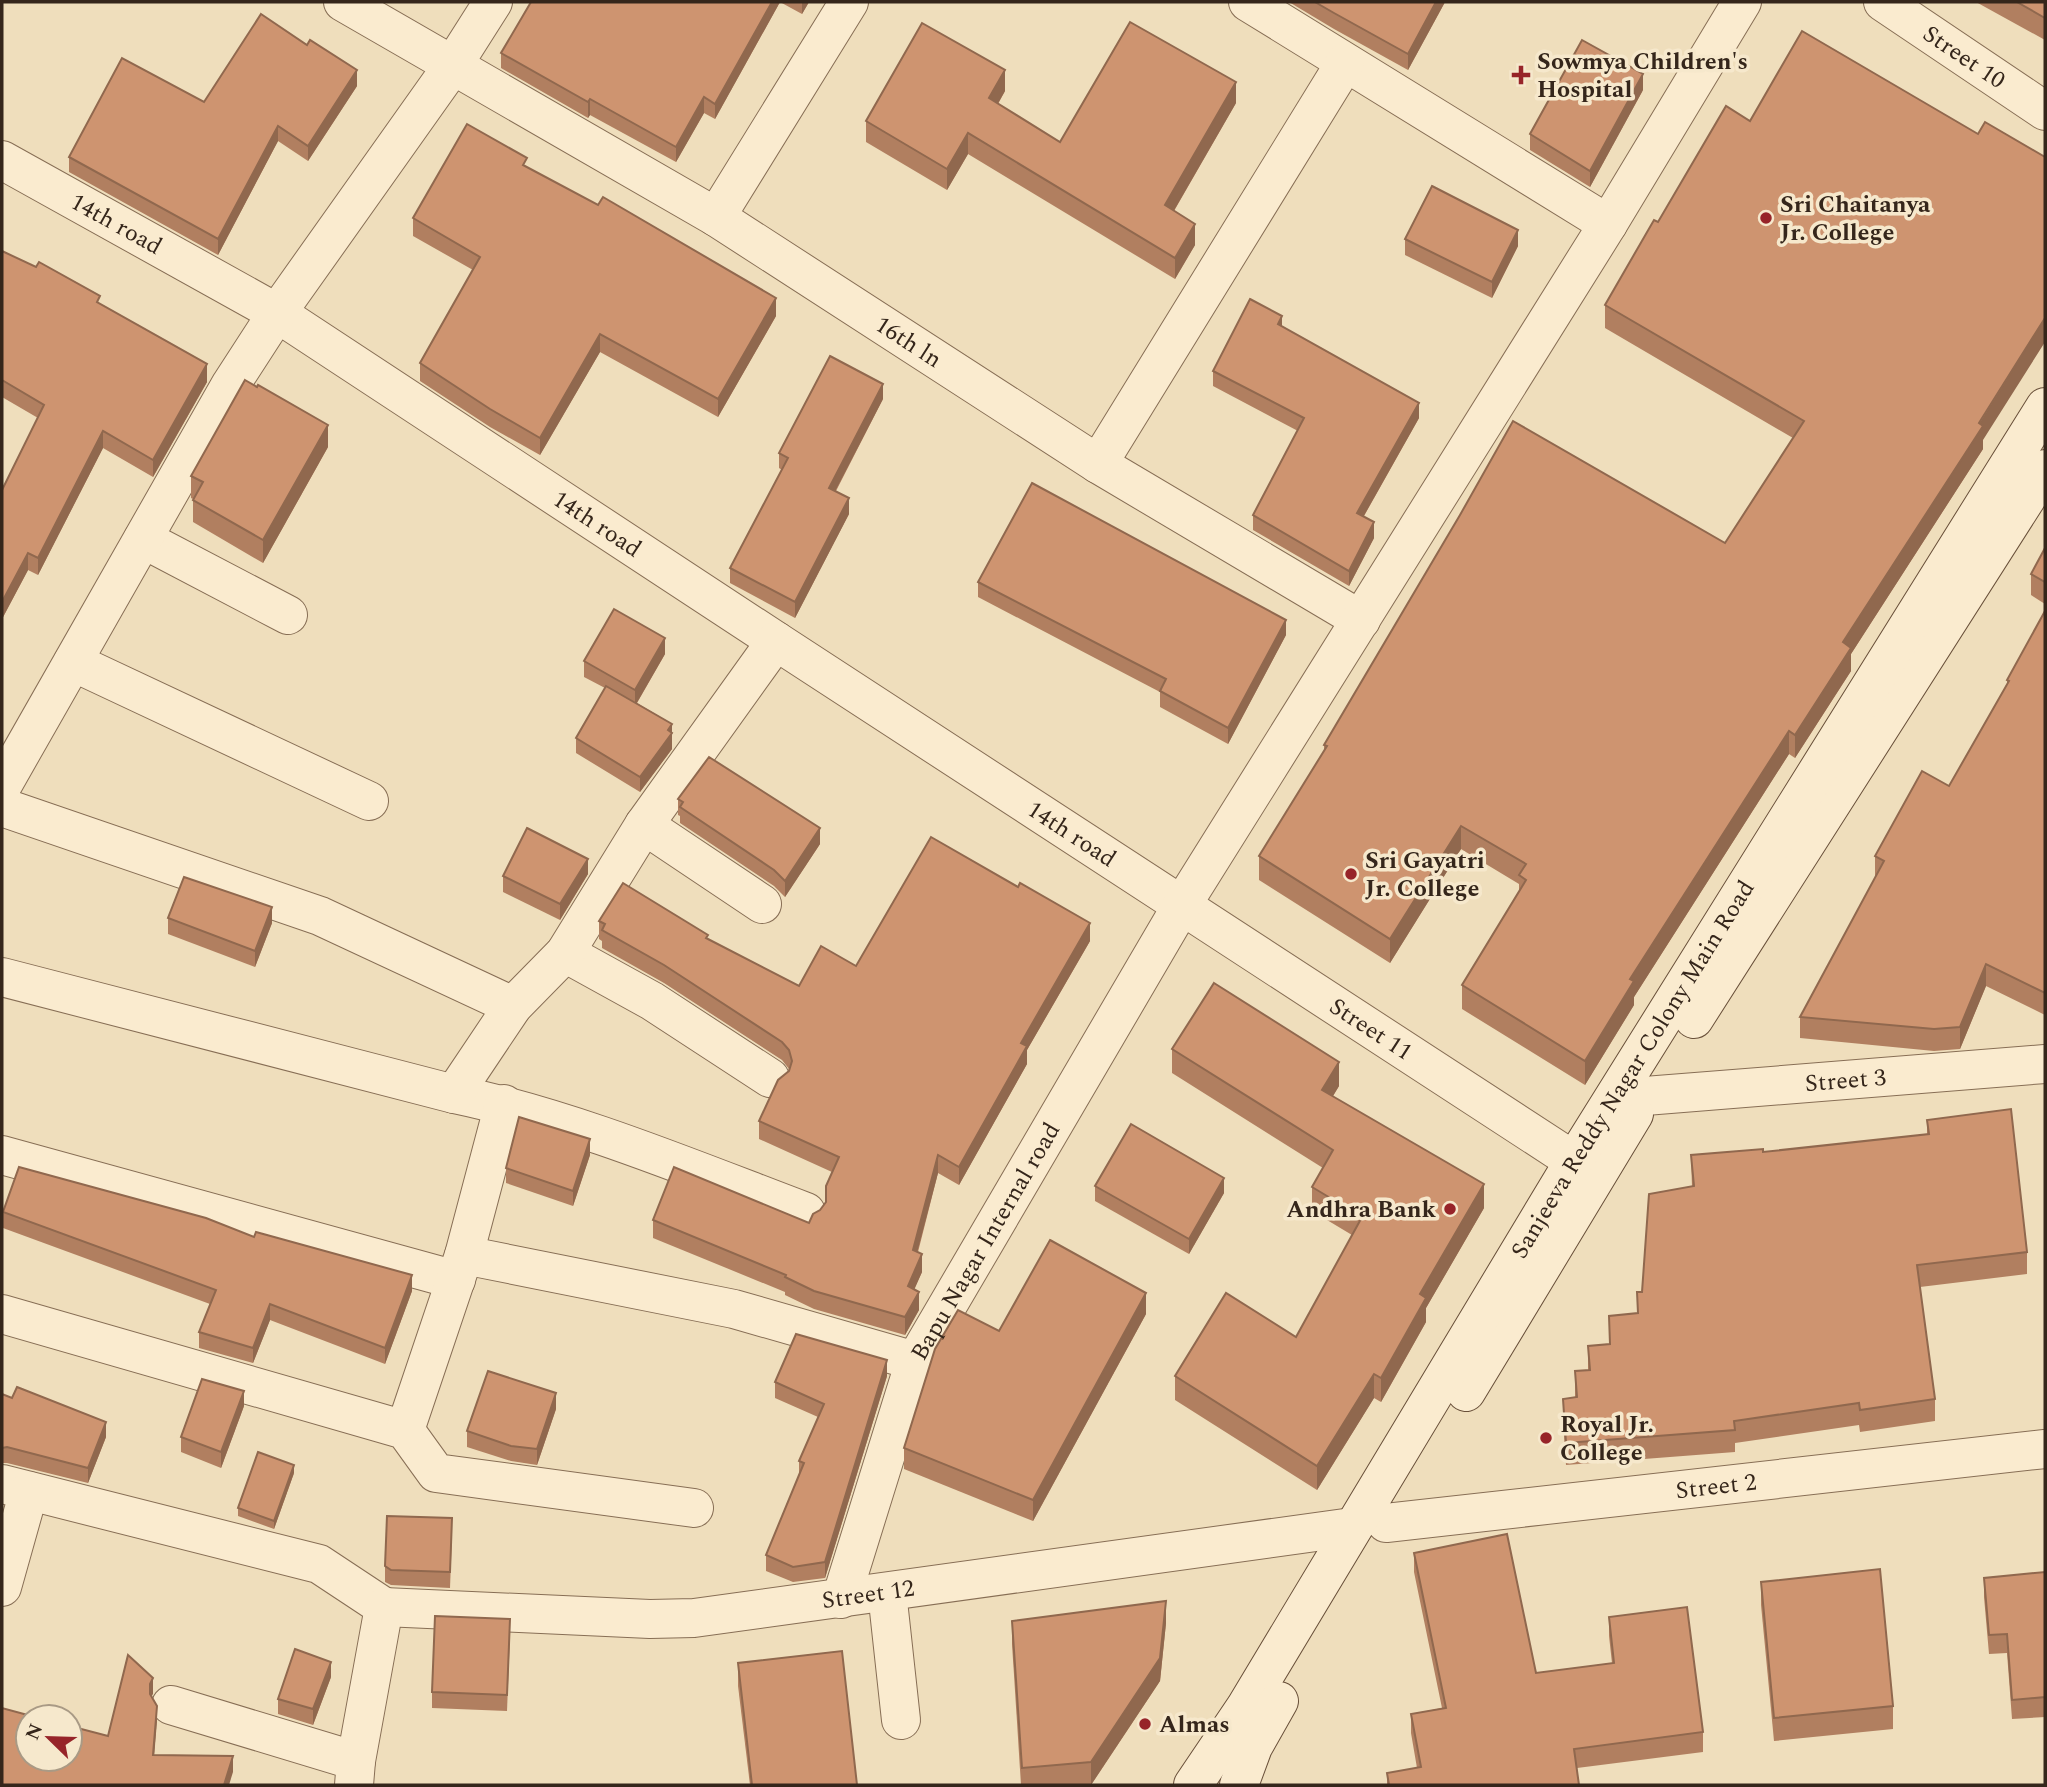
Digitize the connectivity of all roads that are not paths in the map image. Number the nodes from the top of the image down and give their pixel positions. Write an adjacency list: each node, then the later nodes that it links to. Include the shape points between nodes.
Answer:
1 (343, 2): 8 (street, 16th ln)
2 (493, 2): 8 (street)
3 (849, 2): 11 (street)
4 (1248, 2): 7 (street)
5 (1742, 2): 12 (street, Bapu Nagar Internal road)
6 (1883, 2): 9 (street, Street 10)
7 (1345, 63): 12 (street); 15 (street)
8 (453, 65): 11 (street, 16th ln); 13 (street)
9 (2045, 111)
10 (2, 160): 13 (street, 14th road)
11 (716, 217): 15 (street, 16th ln)
12 (1608, 224): 19 (street, Bapu Nagar Internal road)
13 (277, 313): 17 (street, via 231,384); 20 (street, 14th road)
14 (2045, 407): 37 (street, Sanjeeva Reddy Nagar Colony Main Road)
15 (1098, 464): 19 (street, 16th ln)
16 (2045, 469): 34 (street, Sanjeeva Reddy Nagar Colony Main Road)
17 (144, 539): 18 (street); 21 (street)
18 (288, 615)
19 (1361, 620): 27 (street, Bapu Nagar Internal road)
20 (776, 641): 25 (street); 27 (street, 14th road)
21 (73, 663): 22 (street); 23 (street)
22 (2, 786)
23 (369, 801)
24 (2, 807): 30 (street, via 320,916)
25 (644, 825): 26 (street); 28 (street)
26 (762, 904)
27 (1182, 905): 37 (street, Street 11); 41 (street, Bapu Nagar Internal road)
28 (565, 953): 30 (street); 32 (street, via 652,1001)
29 (2, 977): 33 (street)
30 (513, 1006): 33 (street)
31 (2045, 1064): 34 (street, Street 3)
32 (771, 1078)
33 (454, 1094): 35 (street)
34 (1645, 1096): 46 (street, Sanjeeva Reddy Nagar Colony Main Road)
35 (504, 1104): 38 (street); 39 (street)
36 (2, 1155): 39 (street)
37 (1568, 1156): 46 (street, Sanjeeva Reddy Nagar Colony Main Road)
38 (806, 1212)
39 (460, 1267): 41 (street, via 734,1309); 42 (street)
40 (2, 1314): 42 (street)
41 (915, 1361): 49 (street, Bapu Nagar Internal road)
42 (405, 1430): 45 (street, via 436,1473)
43 (2045, 1449): 46 (street, Street 2)
44 (15, 1487): 47 (street); 50 (street, via 318,1564)
45 (694, 1508)
46 (1369, 1525): 48 (street, Street 12); 54 (street, Sanjeeva Reddy Nagar Colony Main Road); 55 (street, Sanjeeva Reddy Nagar Colony Main Road, via 1322,1626 1253,1747)
47 (2, 1587)
48 (887, 1592): 49 (street, Street 12); 52 (street)
49 (841, 1599): 50 (street, Street 12, via 694,1618 650,1619)
50 (384, 1607): 53 (street)
51 (171, 1705): 53 (street)
52 (901, 1720)
53 (355, 1773)
54 (1194, 1785)
55 (1239, 1785)

